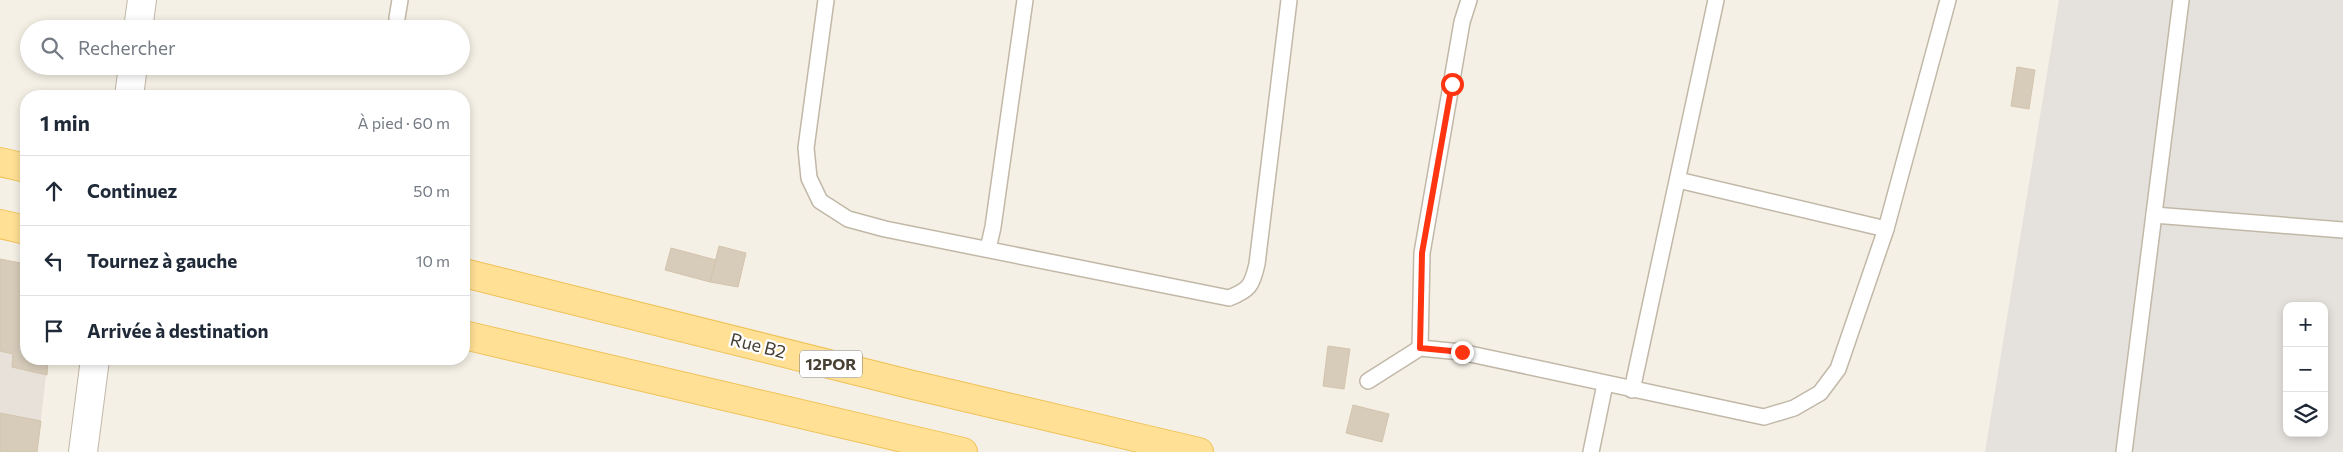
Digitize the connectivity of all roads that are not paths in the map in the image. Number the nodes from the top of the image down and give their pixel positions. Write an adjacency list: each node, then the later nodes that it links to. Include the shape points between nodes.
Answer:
1 (142, 0): 11 (street)
2 (400, 0): 10 (lane)
3 (826, 0): 22 (lane, via 806,148 808,178 820,201 848,219)
4 (1025, 0): 22 (lane)
5 (1289, 0): 22 (lane, via 1257,264 1254,278 1246,291 1229,298)
6 (1469, 0): 25 (lane, via 1462,22 1422,253)
7 (1716, 0): 16 (lane)
8 (1948, 0): 20 (lane)
9 (2181, 0): 17 (lane)
10 (397, 18)
11 (139, 20)
12 (132, 75): 13 (street)
13 (130, 90)
14 (0, 162): 15 (main road)
15 (20, 167)
16 (1678, 180): 20 (lane); 29 (lane)
17 (2154, 215): 21 (lane); 35 (lane)
18 (0, 224): 19 (main road)
19 (20, 229)
20 (1886, 229): 29 (lane, via 1838,369 1820,393 1794,408 1764,417)
21 (2343, 230)
22 (988, 249)
23 (470, 274): 33 (main road, Rue B2 / 12POR, via 909,384)
24 (470, 337): 30 (main road)
25 (1420, 348): 27 (lane); 28 (lane, via 1462,352)
26 (94, 365): 31 (street)
27 (1368, 381)
28 (1605, 384): 29 (lane); 34 (lane)
29 (1632, 390)
30 (902, 445): 32 (main road)
31 (83, 452)
32 (963, 452)
33 (1199, 452)
34 (1591, 452)
35 (2124, 452)

